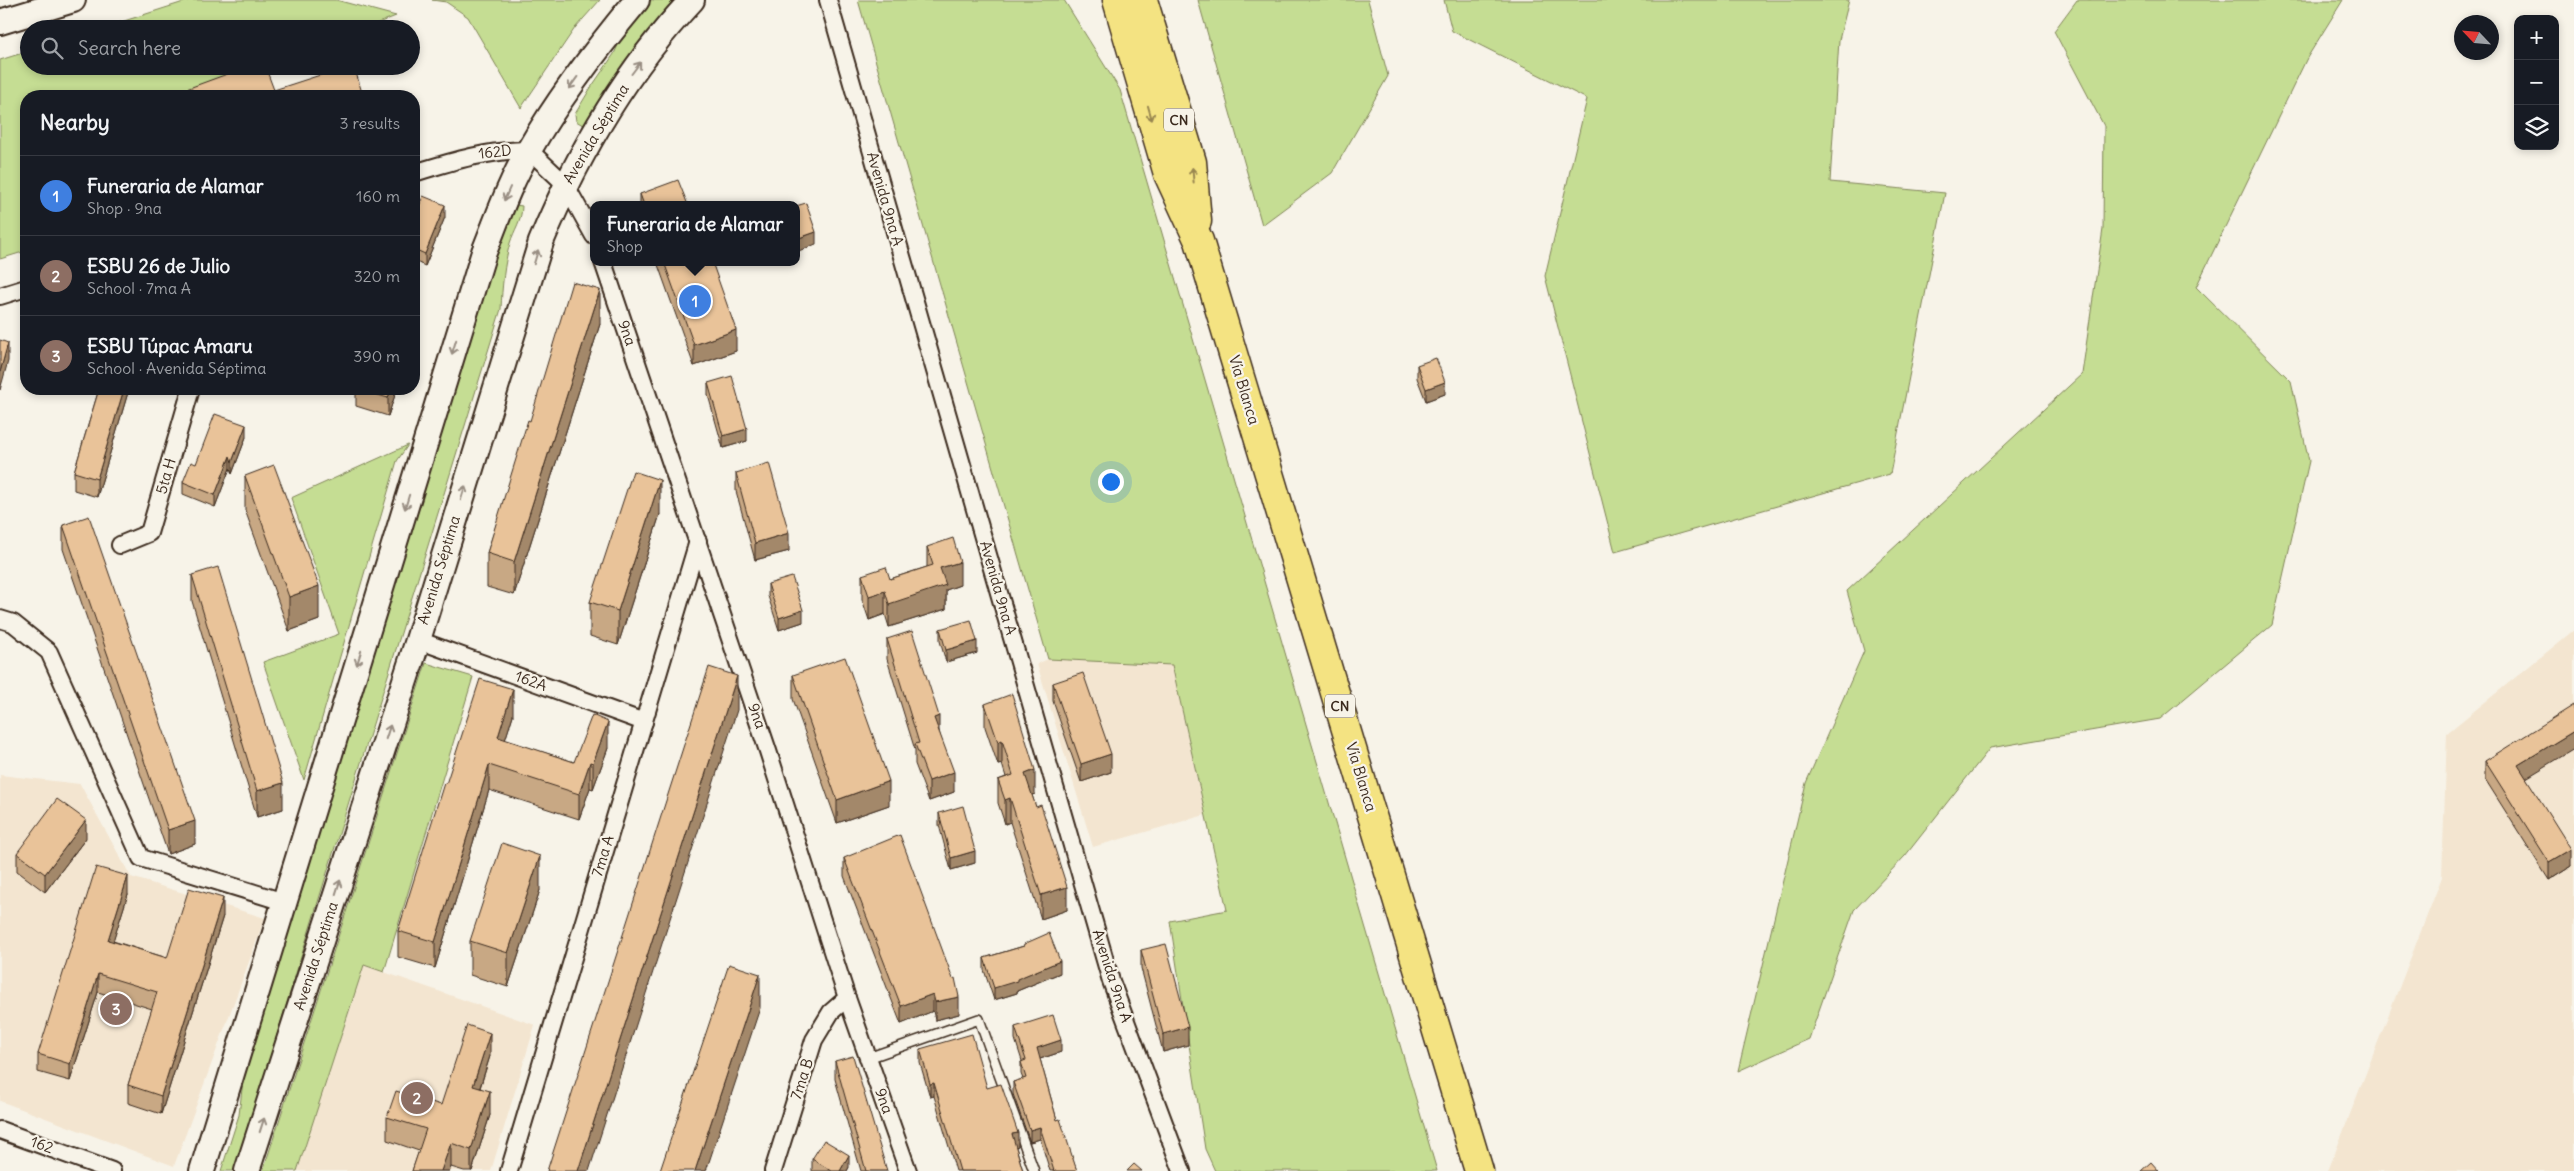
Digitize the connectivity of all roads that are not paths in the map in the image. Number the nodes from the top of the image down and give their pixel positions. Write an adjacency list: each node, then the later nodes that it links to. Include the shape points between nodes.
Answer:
1 (73, 0): 8 (main road)
2 (636, 0): 10 (main road, one-way to 10, via 569,88)
3 (692, 0): 12 (main road, Avenida Séptima, one-way to 3, via 634,70)
4 (828, 0): 35 (street, Avenida 9na A, via 1111,980)
5 (1102, 0): 9 (highway)
6 (1117, 0): 9 (highway, Vía Blanca / CN)
7 (1143, 1): 14 (highway, Vía Blanca / CN, one-way to 7, via 1192,162)
8 (0, 22)
9 (1137, 66): 14 (highway, Vía Blanca / CN, one-way to 14, via 1168,174)
10 (528, 150): 11 (street, 162D, via 471,155); 12 (street, 162D); 24 (main road, one-way to 24, via 484,252)
11 (420, 171)
12 (565, 184): 13 (street); 22 (main road, Avenida Séptima, one-way to 12, via 541,242)
13 (590, 229)
14 (1199, 241): 36 (highway, Vía Blanca / CN)
15 (604, 266): 19 (street, 9na)
16 (20, 290): 17 (street)
17 (0, 296)
18 (189, 395): 20 (street, 5ta H, via 149,533)
19 (698, 541): 23 (street, 7ma A); 25 (street, 9na)
20 (120, 545)
21 (0, 619): 24 (street, via 13,623 49,652 141,858)
22 (418, 640): 23 (street, 162A); 30 (main road, Avenida Séptima, one-way to 22)
23 (644, 722): 31 (street, 7ma A)
24 (284, 902): 29 (main road)
25 (847, 998): 26 (street, 9na); 32 (street, 7ma B, via 831,1012 814,1040)
26 (868, 1058): 33 (street, 9na); 34 (lane, via 979,1019)
27 (0, 1130): 28 (street, 162)
28 (112, 1171)
29 (202, 1171)
30 (247, 1171)
31 (509, 1171)
32 (772, 1171)
33 (908, 1171)
34 (1034, 1171)
35 (1182, 1171)
36 (1479, 1171)

